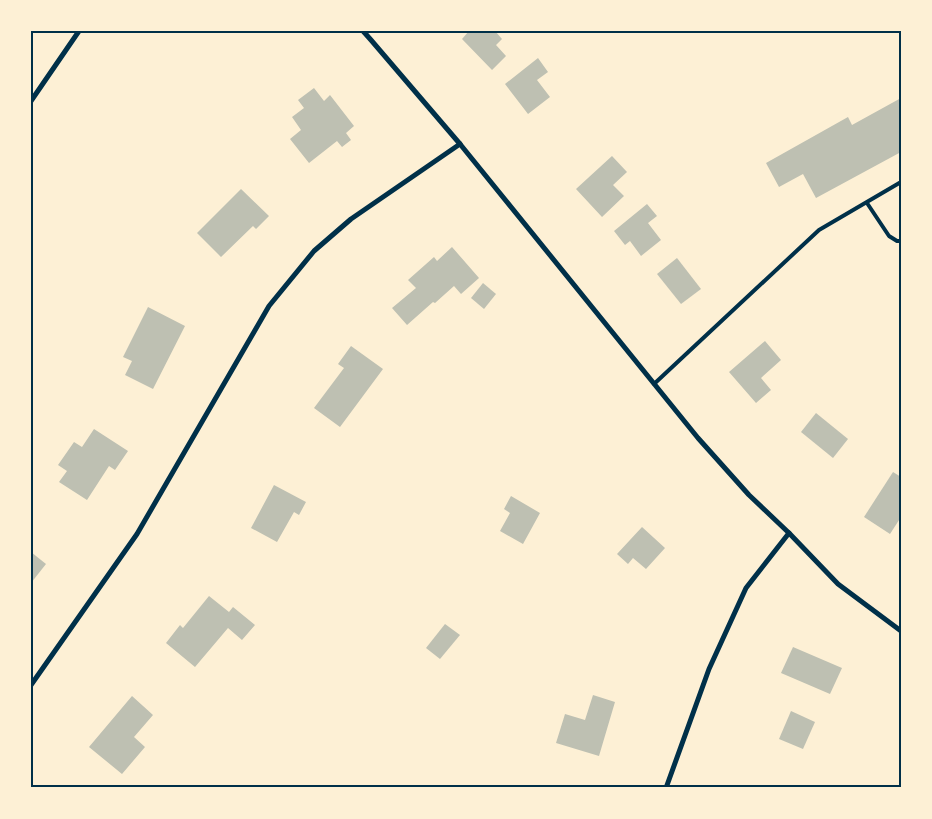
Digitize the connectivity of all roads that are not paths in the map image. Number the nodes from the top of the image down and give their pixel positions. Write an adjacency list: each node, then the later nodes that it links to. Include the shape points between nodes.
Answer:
1 (79, 31): 5 (street)
2 (363, 31): 4 (street)
3 (368, 31): 4 (street)
4 (372, 40): 6 (street)
5 (32, 97)
6 (460, 144): 10 (street); 13 (street, via 336,231 314,251 269,306 137,534)
7 (901, 182): 8 (lane)
8 (867, 202): 9 (lane, via 889,236); 10 (lane, via 819,230)
9 (901, 241)
10 (654, 384): 11 (street, via 748,495)
11 (789, 533): 12 (street, via 838,584); 14 (street, via 746,588 710,669)
12 (901, 631)
13 (31, 685)
14 (666, 788)

